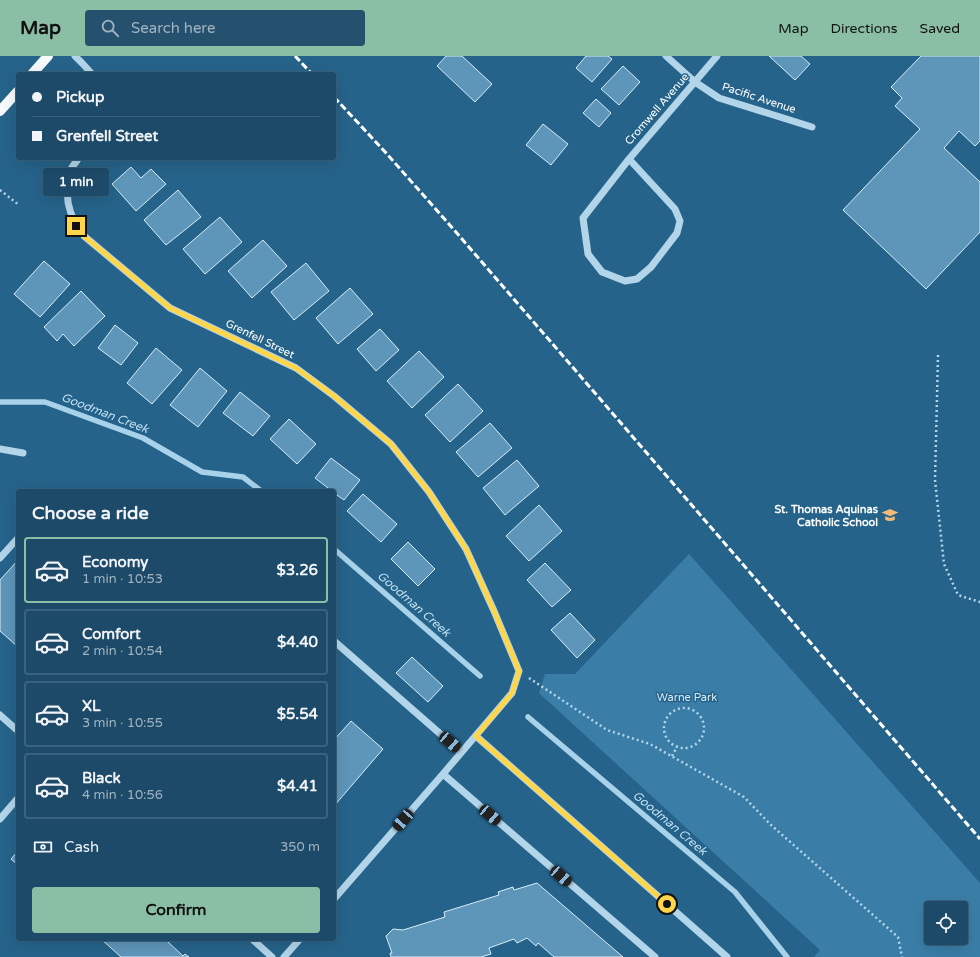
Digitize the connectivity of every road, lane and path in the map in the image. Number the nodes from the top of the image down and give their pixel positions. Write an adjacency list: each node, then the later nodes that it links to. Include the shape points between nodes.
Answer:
1 (48, 56): 5 (main road)
2 (75, 56): 6 (street)
3 (666, 56): 7 (street, Pacific Avenue)
4 (717, 56): 7 (street, Cromwell Avenue)
5 (34, 72)
6 (90, 72)
7 (695, 82): 10 (street, Pacific Avenue, via 719,98); 11 (street, Cromwell Avenue)
8 (16, 93): 9 (main road)
9 (0, 111)
10 (812, 127)
11 (629, 159): 11 (street, Cromwell Avenue, via 583,218 588,254 602,272 624,281 637,279 652,267 677,233 680,221 675,209)
12 (78, 160): 22 (street, Grenfell Street, via 70,173 68,200 76,226 84,236 170,308 296,368 391,444 429,492 466,549)
13 (0, 190): 14 (path)
14 (19, 205)
15 (938, 355): 20 (path, via 935,480 944,564 958,595)
16 (0, 449): 17 (street)
17 (23, 453)
18 (16, 540): 19 (street)
19 (0, 558)
20 (980, 602)
21 (336, 643): 27 (street)
22 (519, 671): 25 (street, via 512,693); 28 (path, via 607,730 650,744)
23 (0, 716): 24 (street)
24 (16, 729)
25 (476, 736): 27 (street); 38 (street)
26 (677, 747): 26 (path, via 696,745 703,734 700,716 689,708 676,709 665,718 663,732 671,744); 28 (path)
27 (461, 752): 29 (street)
28 (672, 756): 39 (path, via 744,797 770,825 898,937)
29 (442, 774): 32 (street); 37 (street)
30 (16, 800): 31 (street)
31 (0, 819)
32 (336, 897)
33 (254, 941): 35 (street)
34 (298, 941): 36 (street)
35 (272, 957)
36 (284, 957)
37 (655, 957)
38 (727, 957)
39 (902, 957)

